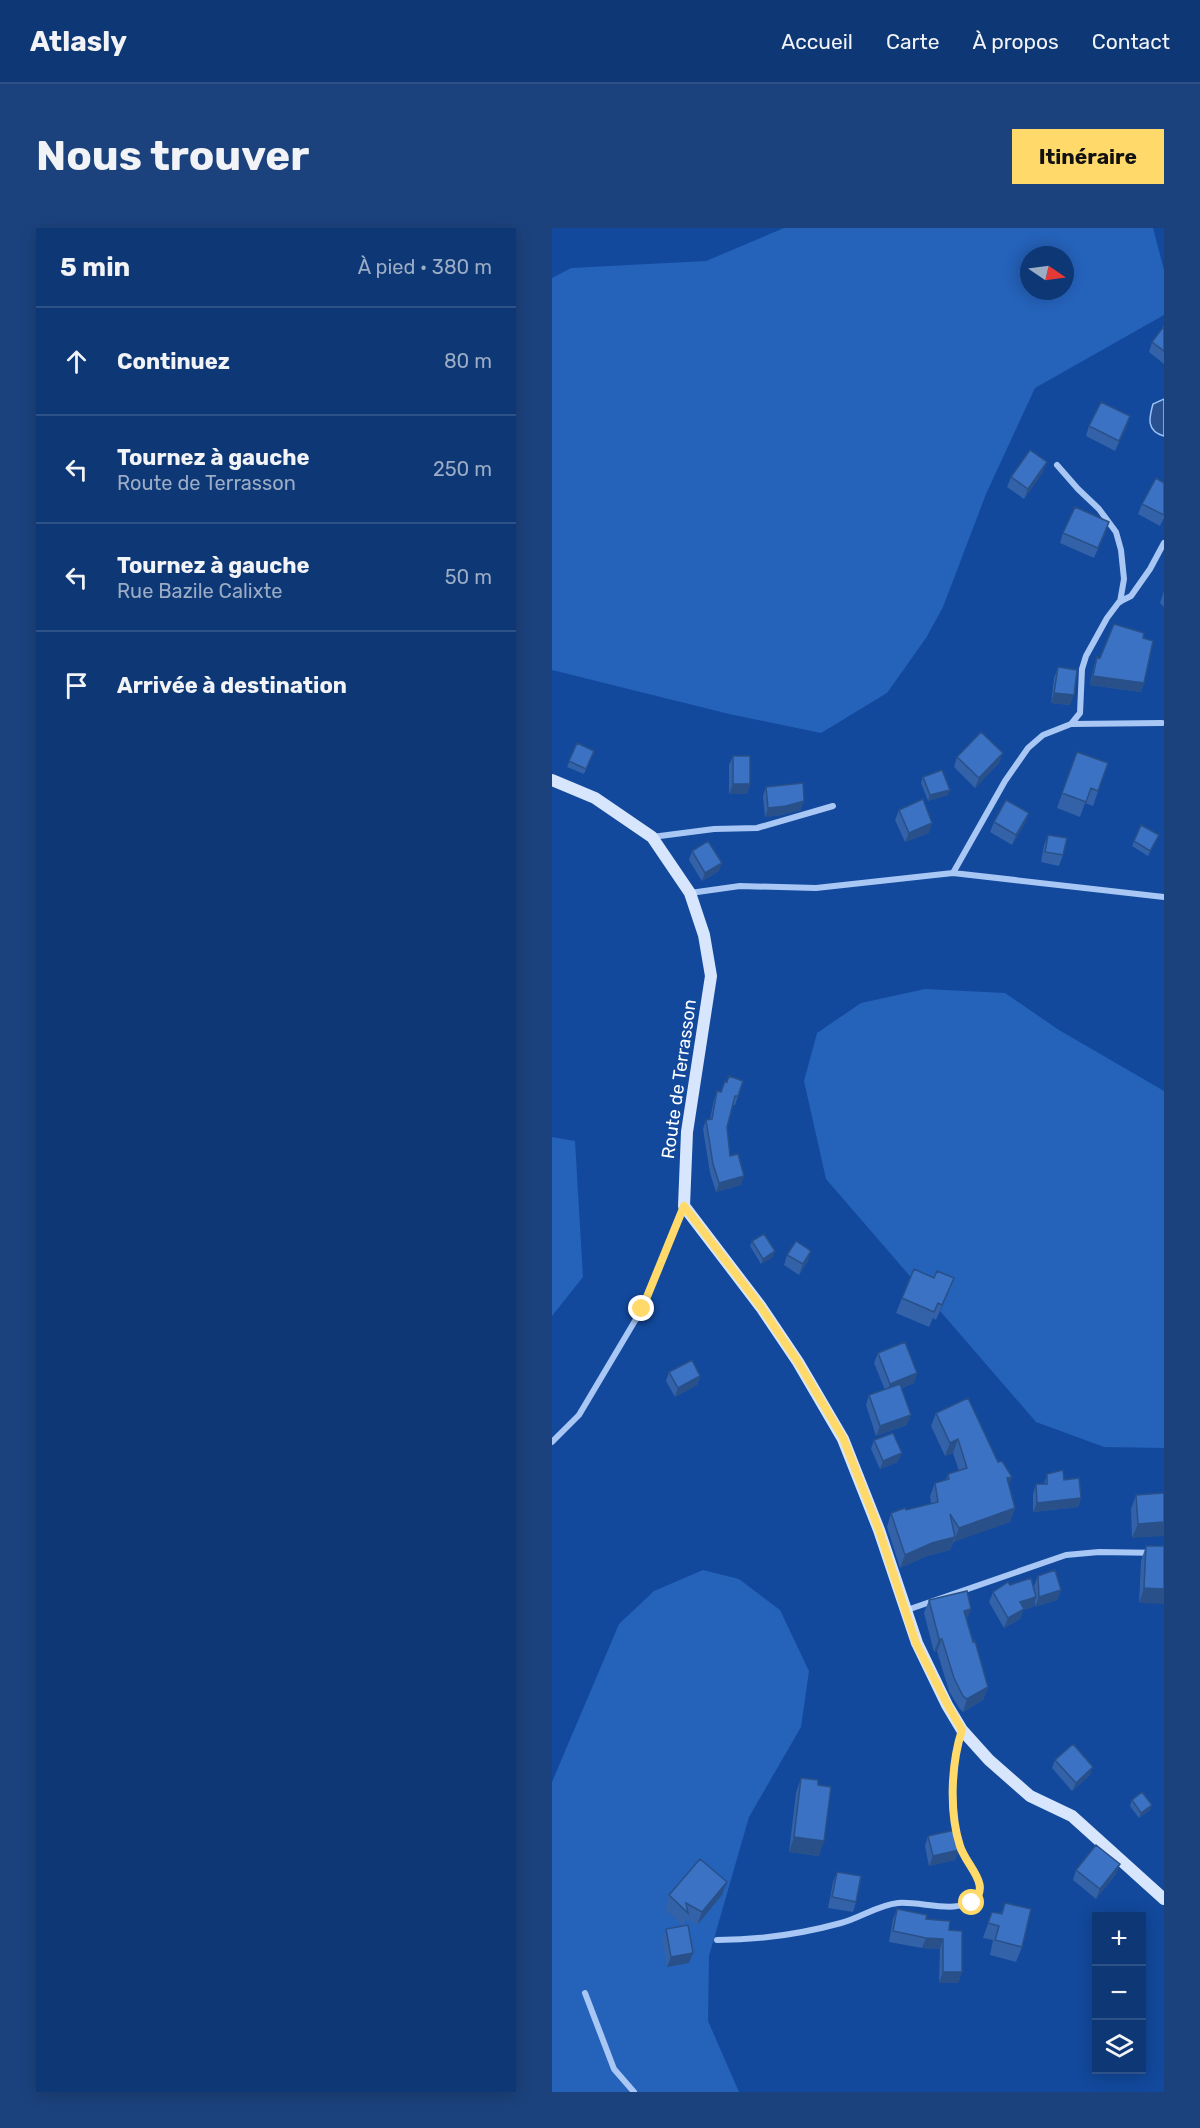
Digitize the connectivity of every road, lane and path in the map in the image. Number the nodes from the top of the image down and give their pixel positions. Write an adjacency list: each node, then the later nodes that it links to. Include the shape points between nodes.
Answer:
1 (1057, 465): 3 (street, via 1116,532 1124,579)
2 (1164, 543): 3 (street, via 1131,596)
3 (1119, 602): 5 (street, via 1086,656 1080,713)
4 (1162, 723): 5 (street)
5 (1071, 724): 9 (street, via 1043,735 1028,748)
6 (552, 780): 8 (street, Route de Terrasson, via 595,798)
7 (833, 806): 8 (street, via 757,828)
8 (652, 837): 10 (street, Route de Terrasson)
9 (953, 873): 10 (street, via 816,888 740,886); 11 (street)
10 (690, 893): 12 (street, Route de Terrasson, via 704,935 711,976 687,1132)
11 (1164, 897)
12 (684, 1206): 13 (street, via 642,1309 579,1415); 15 (street, via 761,1307 843,1438)
13 (552, 1442)
14 (1164, 1554): 15 (street, via 1066,1555)
15 (906, 1610): 16 (street, via 916,1643)
16 (962, 1730): 17 (street, via 1030,1796 1072,1816); 18 (street, via 953,1772 955,1827 960,1848 980,1882 979,1897 960,1906 897,1903 843,1923 786,1935)
17 (1164, 1899)
18 (717, 1940)
19 (585, 1993): 20 (street, via 614,2069)
20 (634, 2092)

